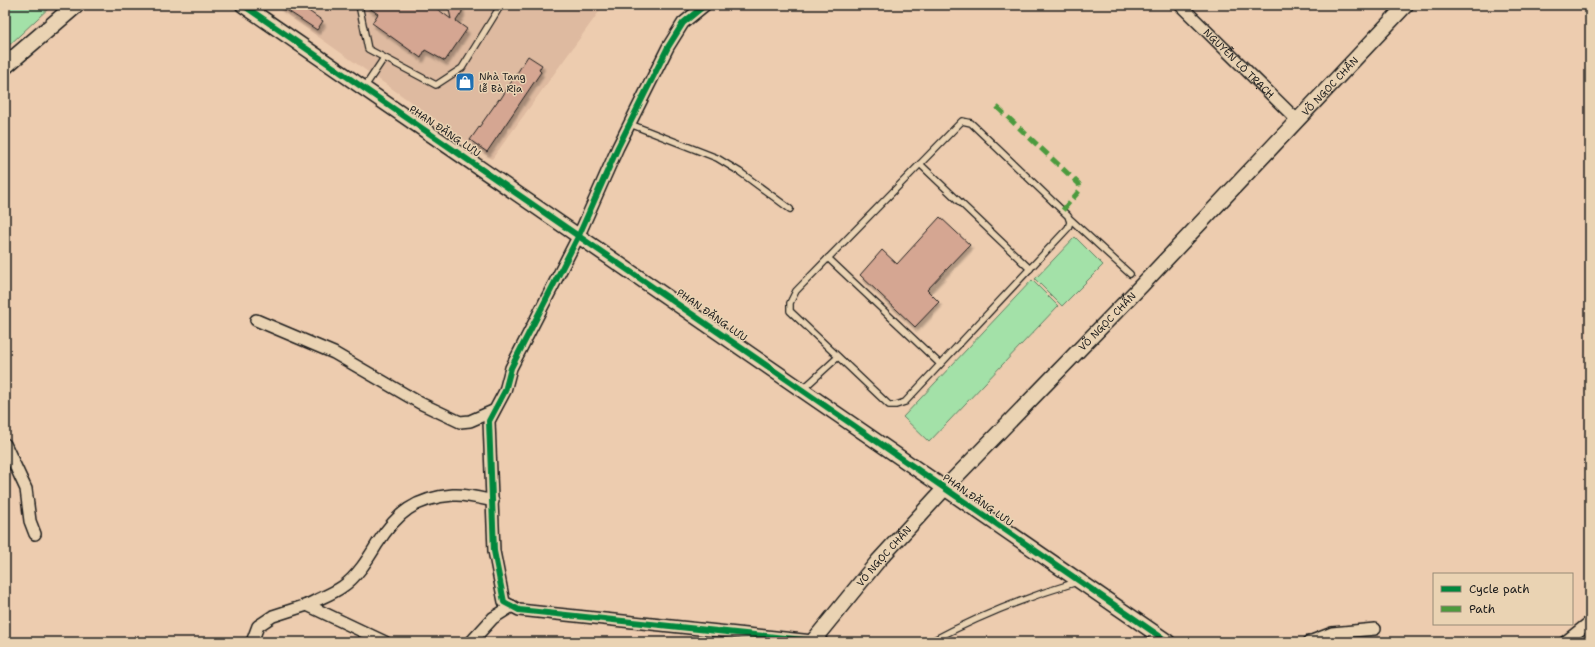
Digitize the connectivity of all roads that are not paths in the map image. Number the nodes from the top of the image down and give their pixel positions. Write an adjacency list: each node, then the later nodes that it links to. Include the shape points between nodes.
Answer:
1 (76, 5): 9 (main road)
2 (243, 5): 10 (street, PHAN ĐĂNG LƯU)
3 (359, 5): 8 (lane, via 368,49)
4 (502, 5): 8 (lane, via 462,68 436,85)
5 (705, 5): 12 (street, via 683,23 668,47)
6 (1180, 5): 11 (street, NGUYỄN LỘ TRẠCH)
7 (1406, 5): 11 (street, VÕ NGỌC CHẤN)
8 (384, 58): 10 (lane)
9 (5, 66)
10 (364, 88): 16 (street, PHAN ĐĂNG LƯU)
11 (1298, 121): 26 (street, VÕ NGỌC CHẤN, via 1072,359)
12 (630, 124): 14 (lane, via 717,158); 16 (street)
13 (920, 164): 15 (lane, via 962,121 971,123); 17 (lane); 18 (lane)
14 (790, 209)
15 (1068, 216): 18 (lane, via 1068,228); 19 (lane)
16 (579, 235): 23 (street, PHAN ĐĂNG LƯU); 24 (street, via 511,368)
17 (828, 258): 21 (lane, via 796,291 790,302 790,311); 22 (lane)
18 (1030, 269): 22 (lane)
19 (1130, 274)
20 (256, 320): 24 (street, via 334,353 420,403 460,422 470,422)
21 (838, 357): 22 (lane, via 889,404 896,405 905,402); 23 (lane)
22 (940, 364)
23 (802, 390): 26 (street, PHAN ĐĂNG LƯU)
24 (494, 411): 27 (street, via 489,421)
25 (5, 444): 28 (street, via 26,489 30,521)
26 (944, 489): 29 (street, PHAN ĐĂNG LƯU); 37 (street, VÕ NGỌC CHẤN, via 878,561)
27 (493, 501): 30 (street, via 454,495 414,505 402,513 386,531 369,557 343,587); 31 (street, via 494,551 504,602)
28 (35, 534)
29 (1079, 582): 38 (lane, via 1056,587 965,623); 39 (street, PHAN ĐĂNG LƯU)
30 (307, 605): 34 (street, via 273,616 258,626); 35 (street)
31 (512, 606): 36 (street, via 493,618); 37 (street, via 519,610)
32 (1590, 622): 41 (street)
33 (1375, 629): 40 (street, via 1332,633)
34 (252, 642)
35 (385, 642)
36 (471, 642)
37 (816, 642)
38 (930, 642)
39 (1168, 642)
40 (1309, 642)
41 (1565, 642)

